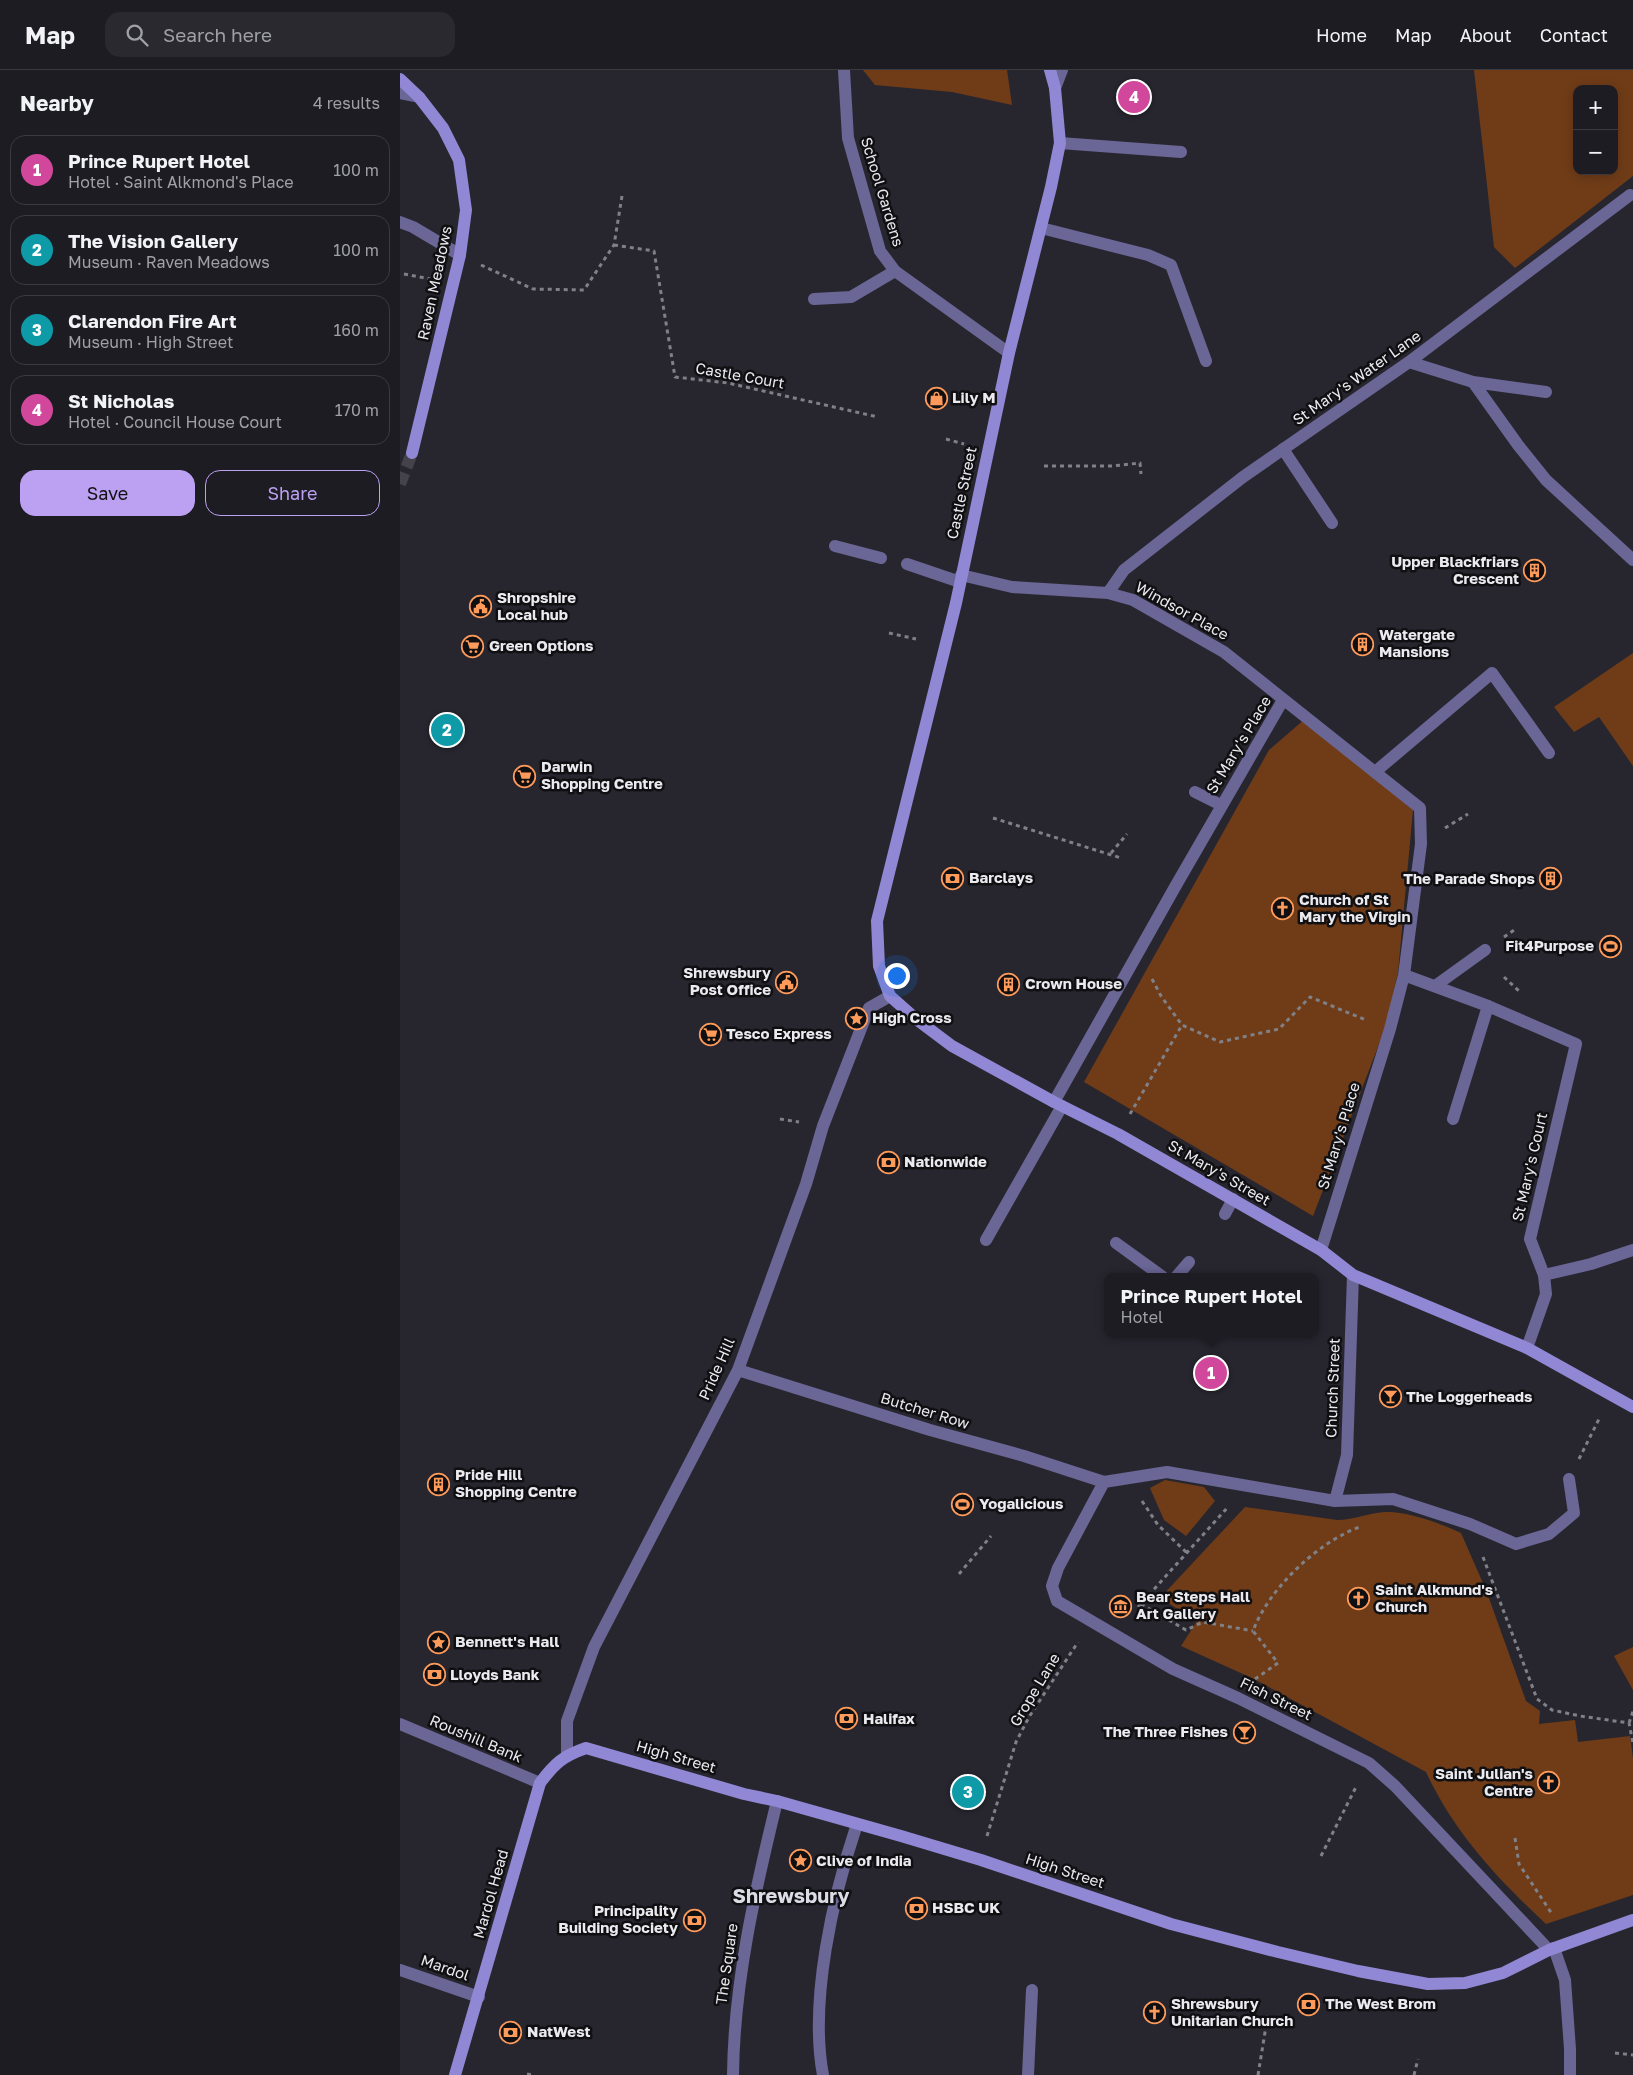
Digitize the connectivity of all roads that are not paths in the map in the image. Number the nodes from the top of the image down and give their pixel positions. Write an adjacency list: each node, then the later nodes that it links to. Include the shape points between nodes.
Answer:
1 (844, 70): 14 (street, School Gardens, via 848,138 880,251)
2 (1050, 70): 5 (street, Castle Street)
3 (1062, 70): 5 (street)
4 (400, 79): 7 (street, Raven Meadows)
5 (1055, 88): 8 (street, Castle Street)
6 (400, 93): 7 (street)
7 (419, 97): 13 (street, Raven Meadows, via 443,128 459,160 466,210)
8 (1060, 143): 9 (street); 12 (street, Castle Street)
9 (1181, 152)
10 (1630, 195): 18 (street, St Mary's Water Lane)
11 (400, 222): 13 (street)
12 (1041, 228): 16 (street, Castle Street); 17 (street, via 1148,255 1171,265)
13 (460, 255): 22 (street, Raven Meadows)
14 (895, 271): 15 (street, via 851,297); 16 (street, School Gardens)
15 (814, 298)
16 (1009, 353): 28 (street, Castle Street)
17 (1206, 362)
18 (1409, 362): 19 (street); 21 (street, St Mary's Water Lane)
19 (1473, 382): 20 (street); 26 (street, via 1546,480)
20 (1546, 392)
21 (1284, 449): 23 (street); 29 (street, St Mary's Water Lane, via 1124,570)
22 (412, 453)
23 (1332, 523)
24 (835, 546): 25 (street)
25 (881, 558)
26 (1633, 560)
27 (907, 564): 28 (street, Windsor Place)
28 (960, 578): 29 (street, Windsor Place, via 1012,587); 35 (street, Castle Street)
29 (1108, 593): 30 (street, Windsor Place, via 1133,600 1224,652)
30 (1283, 700): 32 (street, St Mary's Place); 34 (street, St Mary's Place)
31 (1549, 753): 32 (street, via 1492,673)
32 (1375, 772): 37 (street, St Mary's Place, via 1420,808 1421,844)
33 (1196, 792): 34 (street)
34 (1222, 806): 41 (street, St Mary's Place, via 1138,953)
35 (878, 921): 39 (street, St Mary's Street, via 879,966)
36 (1485, 950): 38 (street)
37 (1404, 975): 38 (street); 47 (street, St Mary's Place)
38 (1435, 986): 40 (street)
39 (890, 996): 41 (street, St Mary's Street, via 952,1046); 55 (street, Pride Hill, via 869,1008 823,1126 806,1184)
40 (1488, 1006): 42 (street); 53 (street, St Mary's Court, via 1576,1044 1530,1239)
41 (1058, 1104): 43 (street, St Mary's Street); 45 (street, St Mary's Place)
42 (1453, 1119)
43 (1233, 1199): 44 (street); 47 (street, St Mary's Street)
44 (1225, 1214)
45 (986, 1240)
46 (1116, 1243): 50 (street)
47 (1321, 1250): 52 (street, St Mary's Street)
48 (1633, 1250): 53 (street)
49 (1189, 1262): 51 (street)
50 (1157, 1273)
51 (1179, 1273)
52 (1353, 1275): 54 (street, St Mary's Street); 59 (street, Church Street, via 1347,1455)
53 (1544, 1275): 54 (street, St Mary's Court, via 1546,1294)
54 (1527, 1348): 56 (street, St Mary's Street)
55 (738, 1370): 58 (street, Butcher Row); 61 (street, Pride Hill, via 594,1647 567,1721)
56 (1633, 1407)
57 (1569, 1479): 59 (street, via 1574,1513 1549,1534 1516,1544 1470,1524 1393,1499)
58 (1104, 1482): 59 (street, via 1167,1472); 66 (street, Fish Street, via 1058,1568 1052,1586 1057,1601 1173,1669 1369,1763)
59 (1335, 1501)
60 (400, 1724): 62 (street, Roushill Bank)
61 (567, 1754): 62 (street, Mardol Head, via 552,1765); 63 (street, High Street, via 586,1748)
62 (540, 1783): 69 (street, Mardol Head)
63 (777, 1801): 64 (street, High Street); 71 (street, The Square, via 748,1927 734,2036)
64 (857, 1824): 66 (street, High Street, via 981,1860 1180,1926 1348,1969 1428,1984 1465,1983 1503,1973); 72 (street, via 823,1961 818,2050)
65 (1633, 1920): 66 (street, High Street)
66 (1552, 1949): 74 (street, via 1565,1980)
67 (400, 1970): 69 (street, Mardol)
68 (1032, 1990): 73 (street)
69 (478, 1997): 70 (street, Mardol Head)
70 (455, 2075)
71 (733, 2075)
72 (823, 2075)
73 (1028, 2075)
74 (1570, 2075)

